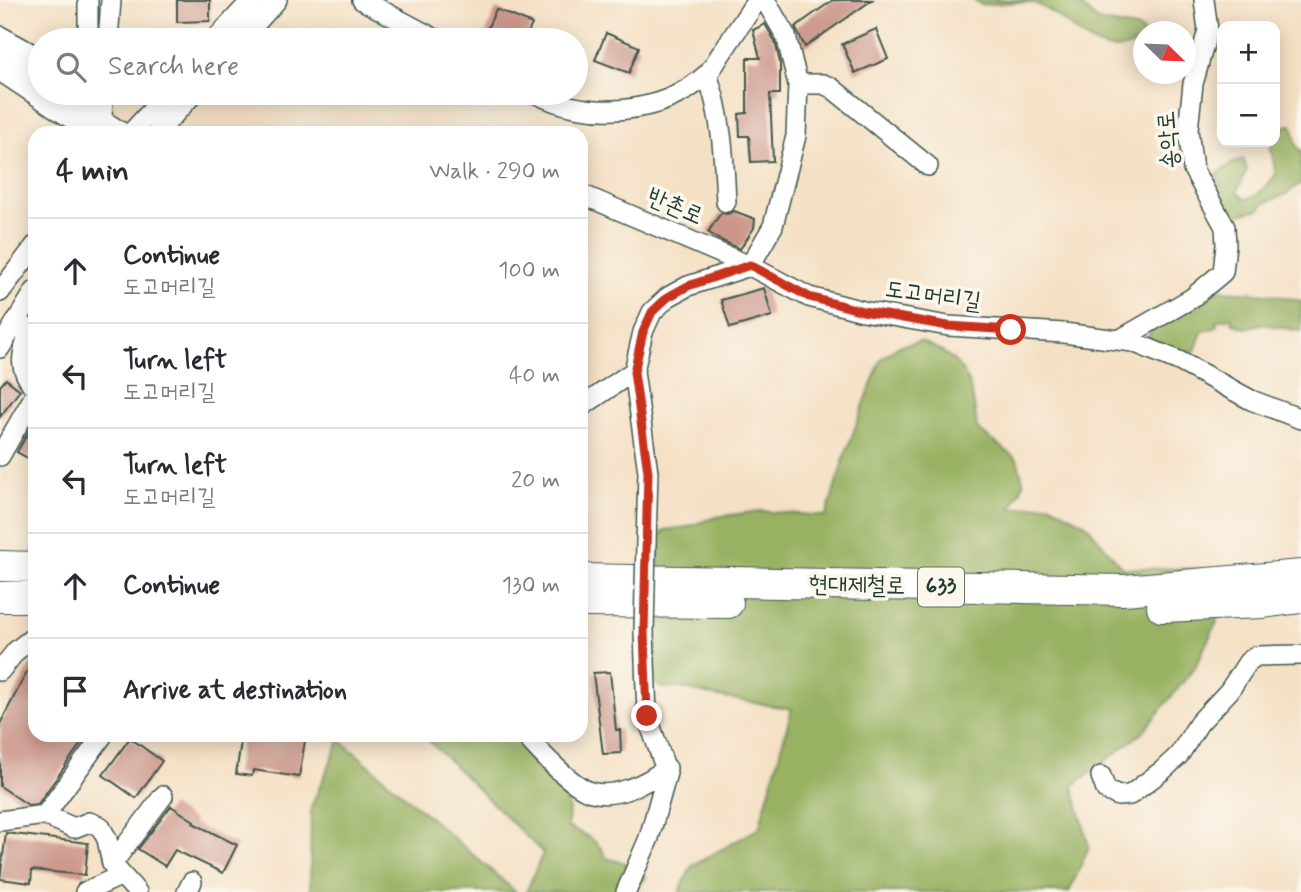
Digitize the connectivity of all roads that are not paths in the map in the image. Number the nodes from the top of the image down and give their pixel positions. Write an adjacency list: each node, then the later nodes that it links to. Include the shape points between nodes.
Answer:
1 (88, 0): 9 (street)
2 (111, 0): 10 (street)
3 (252, 0): 11 (street)
4 (277, 0): 12 (street)
5 (362, 0): 13 (street)
6 (757, 0): 19 (street)
7 (765, 0): 20 (street, via 786,36)
8 (1204, 0): 39 (street, 송악로, via 1208,30 1193,83 1188,130 1193,169 1225,227 1223,272 1192,298)
9 (88, 28)
10 (109, 28)
11 (226, 28)
12 (252, 28)
13 (414, 28)
14 (0, 36): 15 (street)
15 (28, 51)
16 (0, 54): 18 (street)
17 (0, 71): 21 (street)
18 (28, 72)
19 (707, 74): 26 (street, via 658,104 629,108); 33 (street, via 721,126)
20 (798, 84): 31 (street, via 832,88); 35 (street, via 796,136 773,226)
21 (28, 86)
22 (63, 105): 27 (street)
23 (73, 105): 27 (street)
24 (156, 105): 29 (street)
25 (183, 105): 30 (street)
26 (561, 105)
27 (89, 119): 28 (street)
28 (106, 126)
29 (137, 126)
30 (163, 126)
31 (928, 166)
32 (588, 197): 35 (street, 반촌로)
33 (726, 202)
34 (28, 252): 36 (street)
35 (750, 265): 39 (street, 도고머리길, via 809,297 863,311 948,326); 42 (street, via 668,297 652,312)
36 (6, 272): 37 (street)
37 (0, 292)
38 (28, 303): 41 (street)
39 (1119, 340): 46 (street, 도고머리길, via 1157,351 1251,400)
40 (28, 343): 43 (street, via 21,358)
41 (0, 348)
42 (634, 372): 44 (street); 63 (street, bridge, via 648,472 647,716)
43 (28, 380)
44 (588, 402)
45 (28, 407): 47 (street)
46 (1301, 418)
47 (0, 456)
48 (0, 566): 50 (highway)
49 (1301, 566): 53 (highway)
50 (28, 567)
51 (1301, 575): 53 (highway, 현대제철로 / 633)
52 (588, 579): 53 (highway, 현대제철로 / 633, via 1124,590)
53 (1222, 583)
54 (0, 597): 55 (highway)
55 (28, 597)
56 (1301, 600): 57 (highway, 현대제철로 / 633, via 1096,609)
57 (588, 602)
58 (28, 642): 60 (street)
59 (1301, 654): 64 (street, via 1256,656 1248,662 1179,755 1130,795 1106,790)
60 (0, 671)
61 (98, 742): 66 (street)
62 (531, 742): 63 (street, via 552,765 590,792 632,787)
63 (667, 768): 71 (street, via 649,838)
64 (1101, 776)
65 (163, 796): 68 (street)
66 (45, 815): 67 (street); 68 (street, via 74,828 89,822 100,826)
67 (0, 821)
68 (117, 870): 69 (street); 70 (street)
69 (85, 892)
70 (137, 892)
71 (626, 892)

